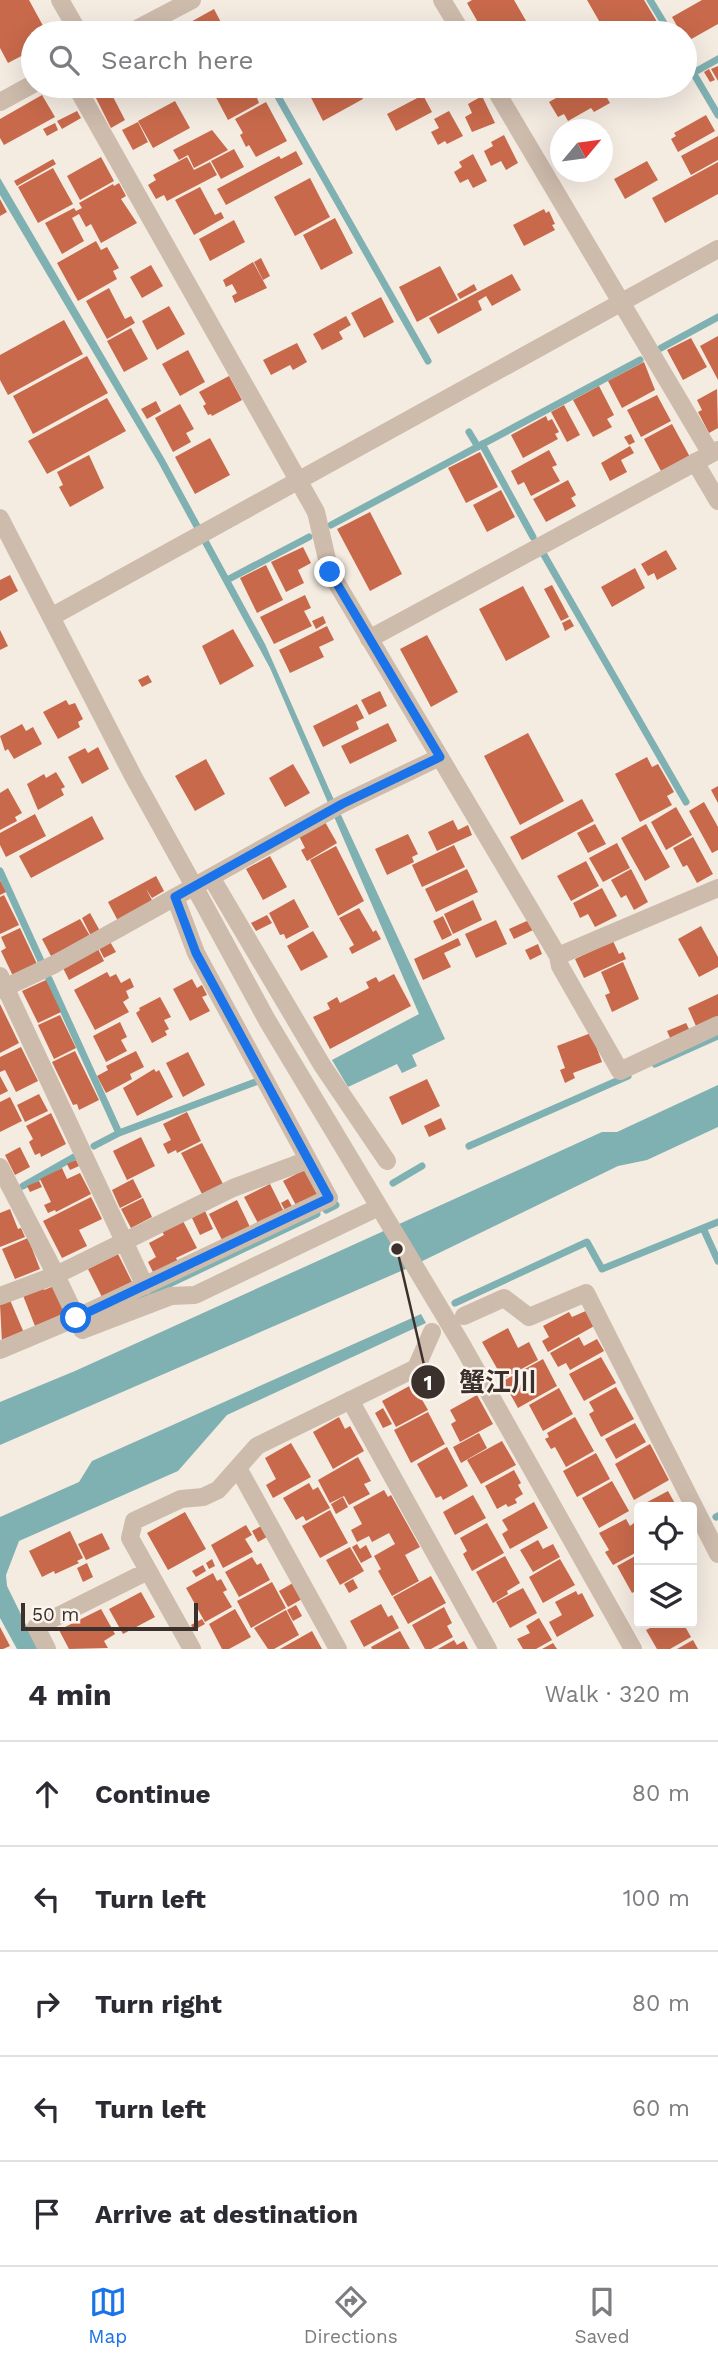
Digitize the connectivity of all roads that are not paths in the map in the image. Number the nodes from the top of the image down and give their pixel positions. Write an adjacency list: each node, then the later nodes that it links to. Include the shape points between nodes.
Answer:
1 (60, 0): 4 (street)
2 (192, 0): 5 (street)
3 (442, 0): 6 (street)
4 (72, 21)
5 (153, 21)
6 (455, 21)
7 (21, 91): 10 (street)
8 (83, 98): 14 (street)
9 (500, 98): 12 (street)
10 (0, 102)
11 (718, 249): 12 (street)
12 (621, 302): 13 (street); 14 (street)
13 (708, 455): 15 (street); 18 (street)
14 (298, 480): 17 (street); 18 (street, via 316,512 330,572)
15 (718, 501)
16 (0, 518): 17 (street)
17 (51, 617): 21 (street)
18 (369, 639): 19 (street)
19 (440, 757): 20 (street, via 342,804); 24 (street)
20 (212, 877): 21 (street); 28 (street, via 322,1065)
21 (194, 886): 23 (street); 30 (street, via 267,1020)
22 (718, 888): 24 (street)
23 (175, 897): 25 (street, via 55,964); 27 (street, via 196,953)
24 (558, 956): 26 (street, via 620,1071)
25 (2, 985): 31 (street)
26 (718, 1025)
27 (308, 1160): 31 (street, via 233,1188); 33 (street, via 329,1198)
28 (387, 1161)
29 (0, 1167): 32 (street)
30 (381, 1210): 36 (street, via 195,1296 171,1296 82,1329); 47 (street)
31 (124, 1241): 32 (street); 33 (street)
32 (56, 1275): 34 (street); 36 (street)
33 (145, 1286): 36 (street)
34 (0, 1296)
35 (464, 1317): 41 (street, via 504,1298 529,1317 586,1293)
36 (76, 1318): 38 (street)
37 (432, 1332): 39 (street, via 416,1368)
38 (0, 1350)
39 (350, 1399): 40 (street, via 257,1446); 46 (street)
40 (238, 1468): 42 (street, via 218,1490 181,1499 134,1521 130,1538); 45 (street)
41 (718, 1553)
42 (148, 1570): 43 (street, via 36,1627); 44 (street)
43 (47, 1649)
44 (192, 1649)
45 (338, 1649)
46 (488, 1649)
47 (633, 1649)

